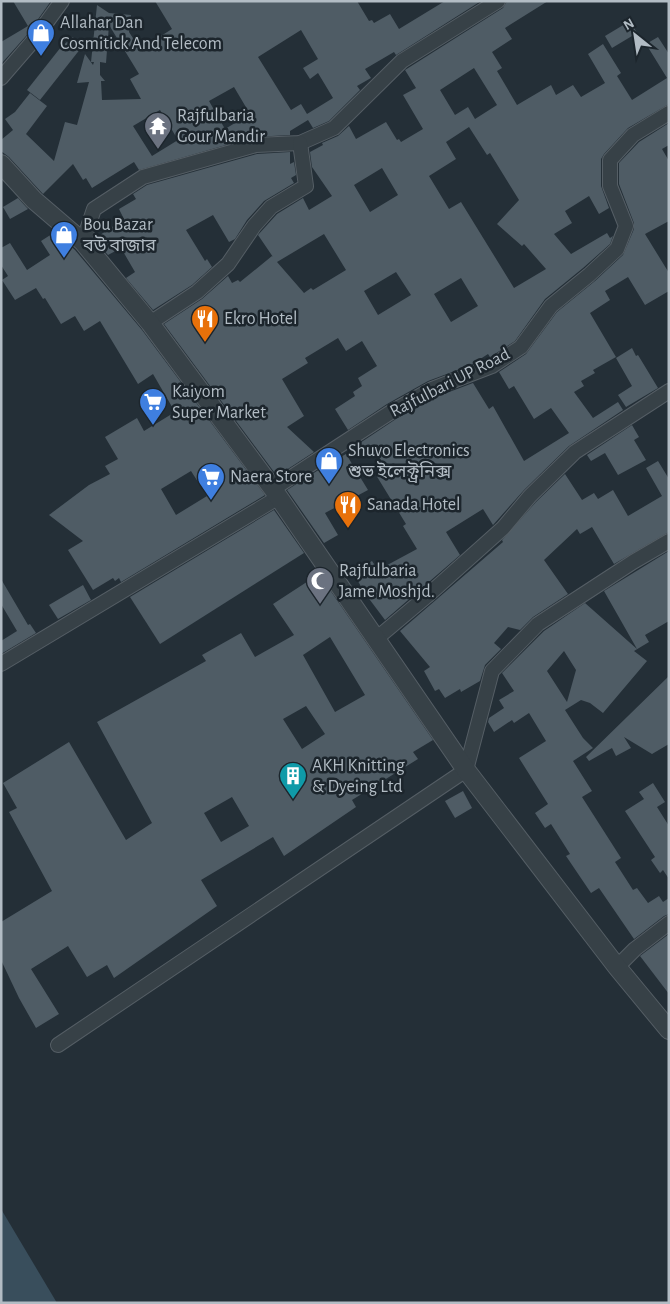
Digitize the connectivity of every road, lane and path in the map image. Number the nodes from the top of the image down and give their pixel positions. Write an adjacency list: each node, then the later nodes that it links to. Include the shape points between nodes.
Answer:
1 (62, 1): 3 (street)
2 (498, 1): 5 (street, via 402,61 334,128)
3 (1, 78)
4 (669, 113): 10 (street, Rajfulbari UP Road, via 633,135 610,160 610,186 626,226 617,249 551,306 521,347 492,366 432,389 390,412)
5 (300, 143): 7 (street, via 256,145 143,177 94,210); 8 (street, via 306,186 271,207 228,264 196,292)
6 (1, 164): 7 (street, via 34,200)
7 (83, 242): 8 (street)
8 (150, 323): 10 (street)
9 (669, 391): 12 (street, via 575,452 503,528)
10 (276, 493): 12 (street); 13 (street, Rajfulbari UP Road)
11 (669, 541): 14 (street, via 538,624 492,671)
12 (376, 639): 14 (street)
13 (1, 664)
14 (466, 770): 16 (street); 18 (street)
15 (669, 923): 16 (street)
16 (617, 967): 17 (street)
17 (669, 1030)
18 (58, 1045)

